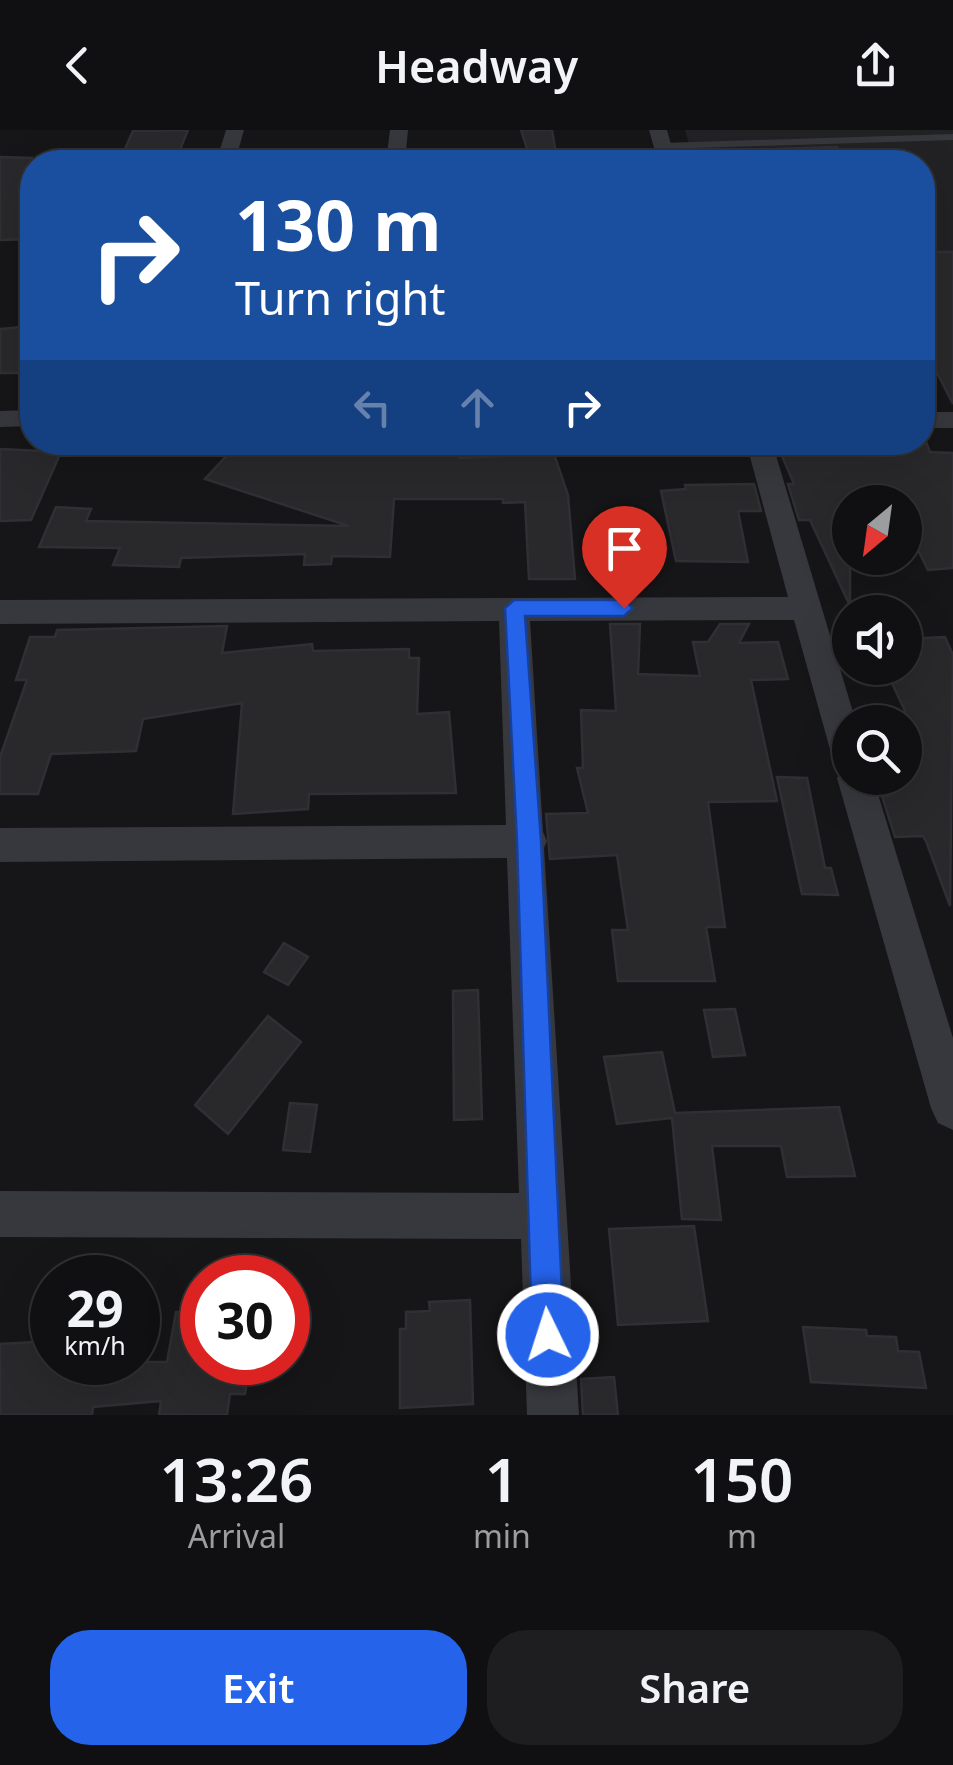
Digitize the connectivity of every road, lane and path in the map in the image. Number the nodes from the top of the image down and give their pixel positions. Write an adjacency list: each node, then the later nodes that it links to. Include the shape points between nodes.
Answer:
1 (953, 137): 2 (lane)
2 (662, 146)
3 (763, 455): 5 (street)
4 (514, 608): 5 (street); 6 (street); 9 (street)
5 (805, 608): 7 (street)
6 (0, 612)
7 (834, 705)
8 (860, 795): 11 (street)
9 (529, 841): 10 (street); 13 (street)
10 (0, 845)
11 (953, 1108)
12 (0, 1214): 13 (street)
13 (540, 1216): 14 (street)
14 (553, 1415)

